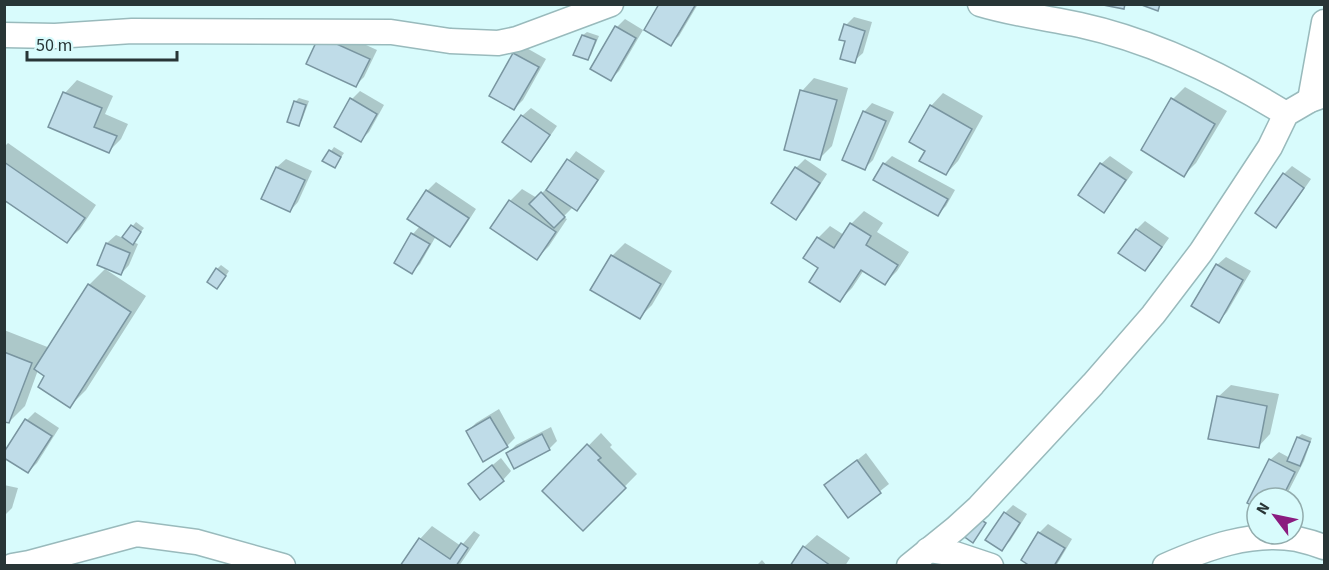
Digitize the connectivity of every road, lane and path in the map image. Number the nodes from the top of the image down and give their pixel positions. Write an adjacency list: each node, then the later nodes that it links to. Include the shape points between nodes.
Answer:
1 (611, 4): 4 (street, via 498,43 391,32 132,31)
2 (980, 4): 6 (street, via 1080,25 1161,50)
3 (1324, 22): 5 (street)
4 (4, 35)
5 (1317, 97): 6 (street)
6 (1286, 114): 8 (street, via 1225,218 1153,315 1006,480)
7 (1324, 547): 13 (street, via 1298,539 1250,539 1221,544)
8 (928, 550): 11 (street); 12 (street)
9 (12, 566): 10 (street, via 136,534 197,542)
10 (283, 566)
11 (909, 566)
12 (991, 566)
13 (1165, 566)

